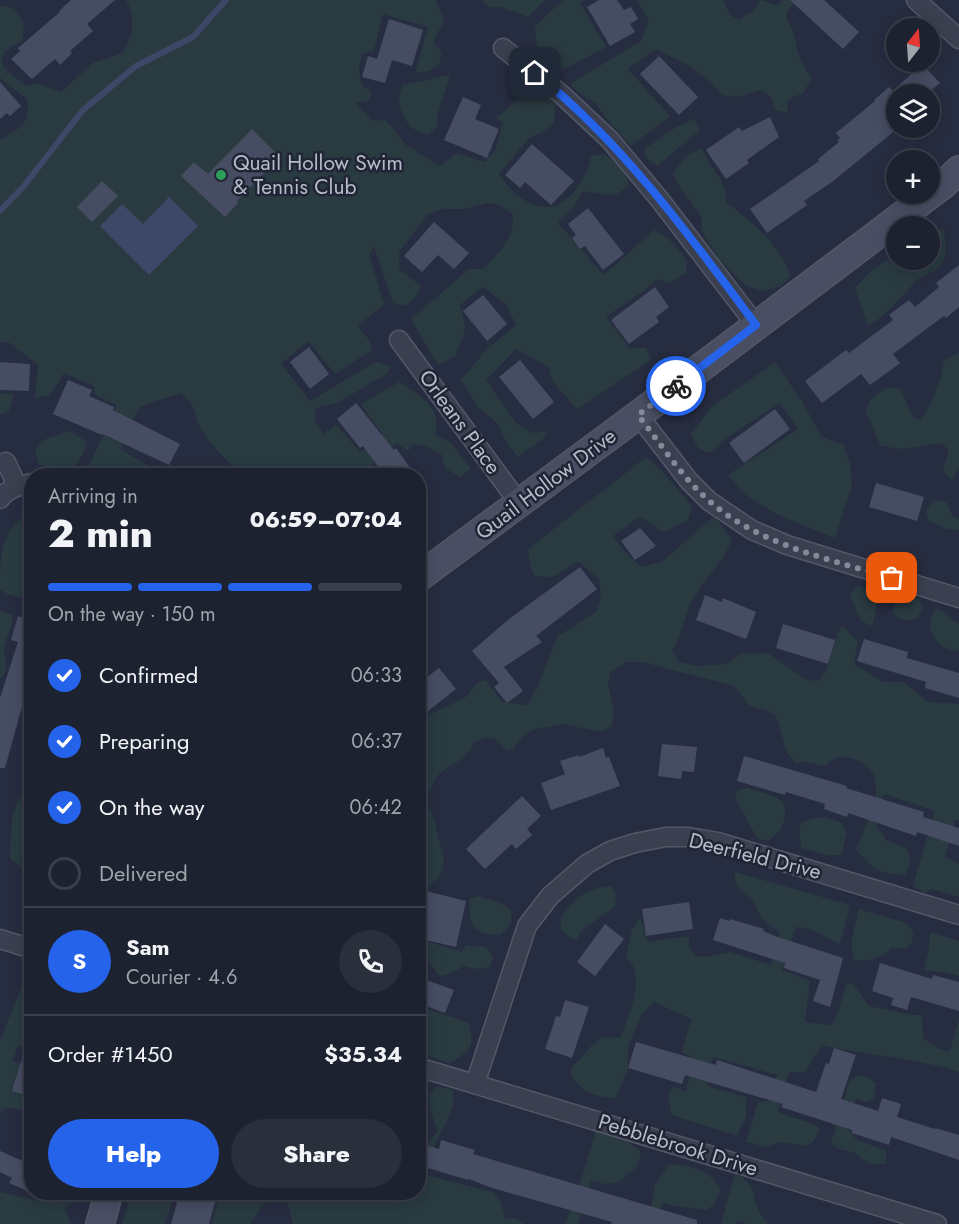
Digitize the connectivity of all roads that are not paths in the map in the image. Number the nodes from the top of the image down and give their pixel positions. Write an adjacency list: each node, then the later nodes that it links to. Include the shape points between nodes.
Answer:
1 (916, 0): 2 (street)
2 (959, 39)
3 (503, 48): 5 (street, via 561,93 610,140)
4 (959, 170): 5 (street, Quail Hollow Drive)
5 (756, 325): 7 (street, Quail Hollow Drive)
6 (399, 340): 11 (street, Orleans Place)
7 (638, 415): 11 (street, Quail Hollow Drive); 13 (street, via 689,481 709,501 752,530 804,551)
8 (6, 462): 9 (street)
9 (24, 484): 10 (street)
10 (0, 499)
11 (520, 504): 12 (street, Quail Hollow Drive)
12 (426, 572)
13 (959, 598)
14 (959, 915): 18 (street, Deerfield Drive, via 688,837 666,837 610,851 567,880 527,926)
15 (0, 939): 16 (street)
16 (24, 946)
17 (426, 1069): 18 (street, Pebblebrook Drive)
18 (475, 1084): 21 (street, Pebblebrook Drive)
19 (107, 1200): 20 (street)
20 (100, 1224)
21 (937, 1224)

